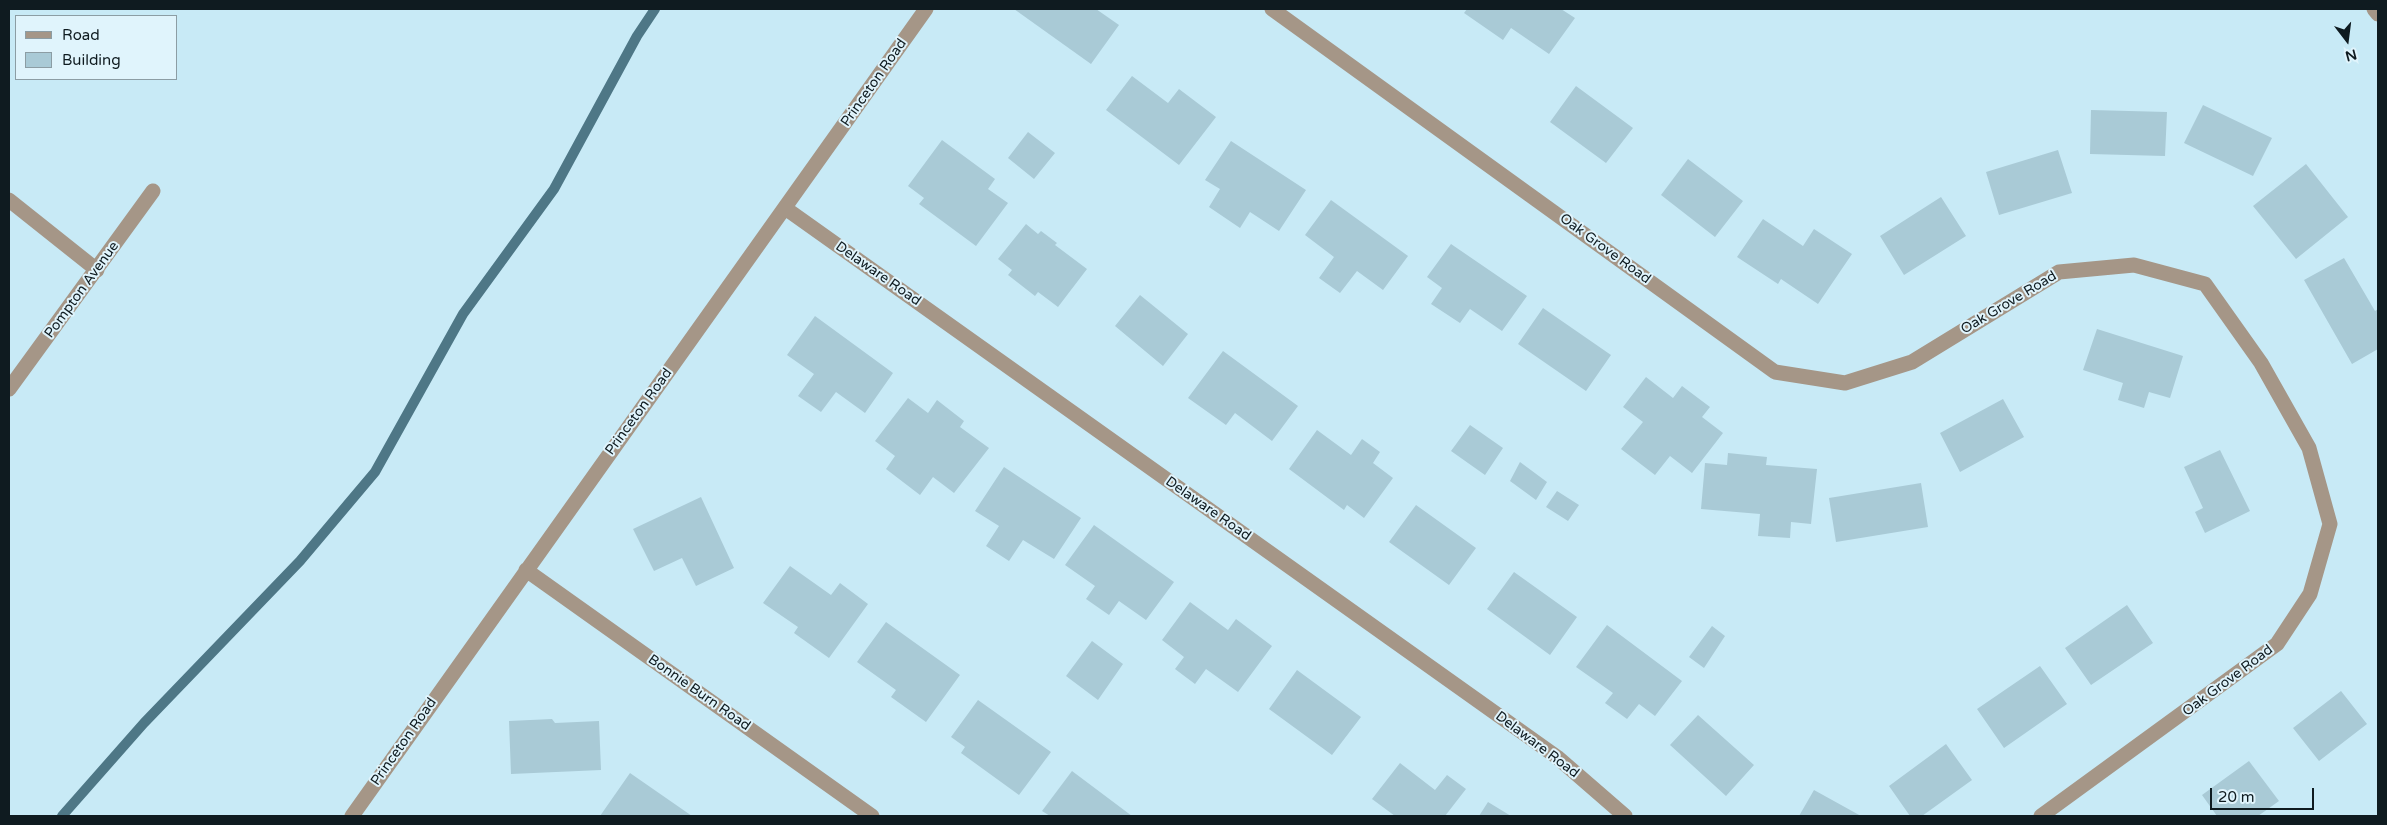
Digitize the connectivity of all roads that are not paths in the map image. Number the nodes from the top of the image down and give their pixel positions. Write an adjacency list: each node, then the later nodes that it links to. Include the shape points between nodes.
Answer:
1 (926, 9): 7 (street, Princeton Road)
2 (1272, 9): 14 (street, Oak Grove Road, via 1775,372 1845,383 1912,362 2059,272 2134,265 2205,284 2261,363 2310,448 2330,524 2310,594 2277,644)
3 (2374, 9): 4 (street)
4 (2378, 14)
5 (153, 191): 8 (street, Pompton Avenue)
6 (9, 200): 8 (street)
7 (785, 208): 10 (street, Princeton Road); 13 (street, Delaware Road, via 1557,757)
8 (97, 270): 9 (street, Pompton Avenue)
9 (9, 389)
10 (526, 570): 11 (street, Princeton Road); 12 (street, Bonnie Burn Road)
11 (352, 816)
12 (872, 816)
13 (1625, 816)
14 (2041, 816)

